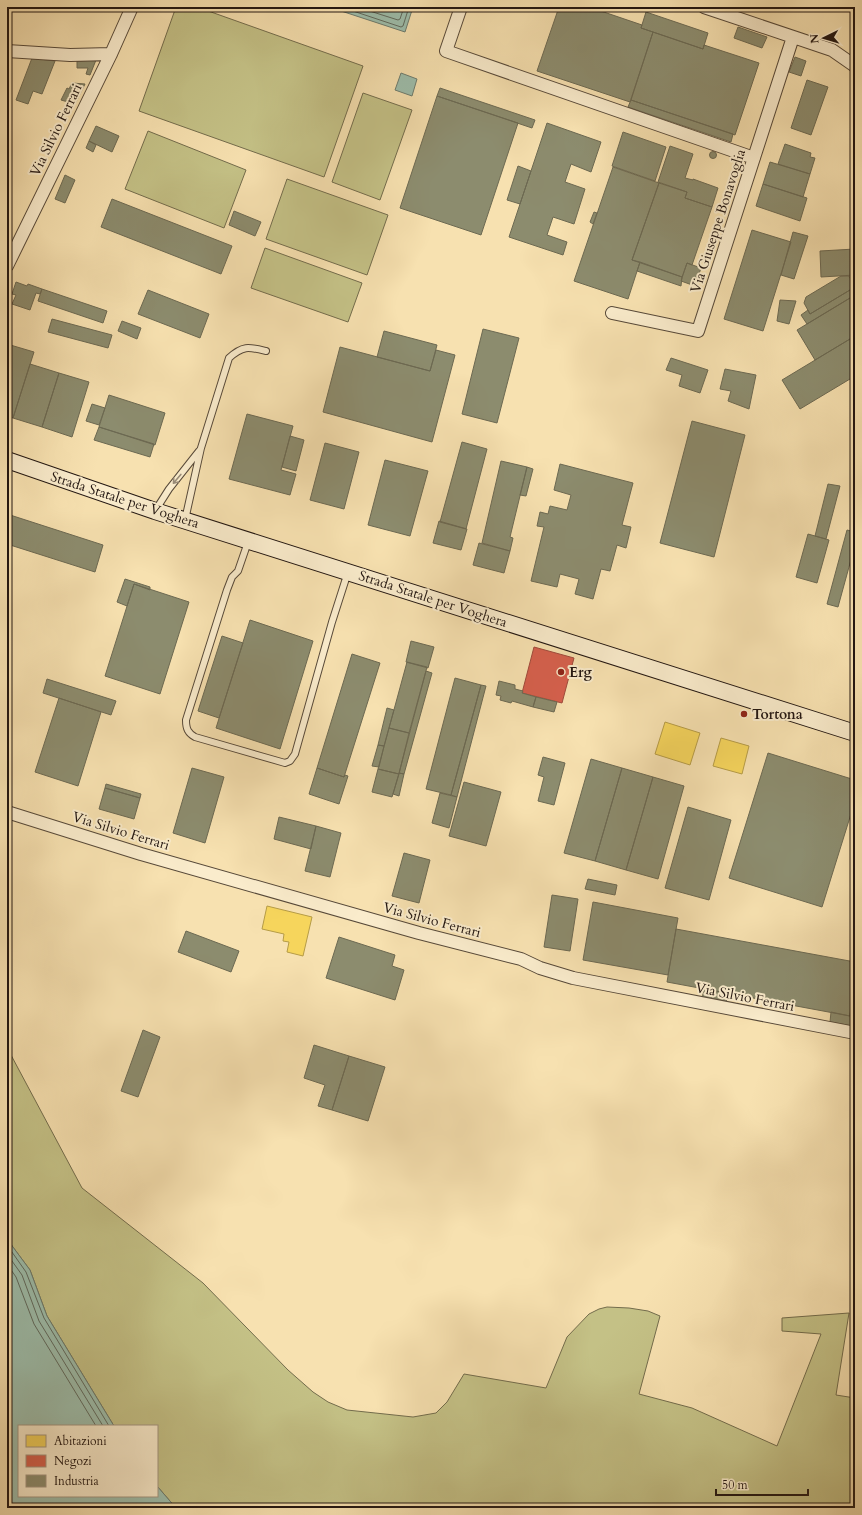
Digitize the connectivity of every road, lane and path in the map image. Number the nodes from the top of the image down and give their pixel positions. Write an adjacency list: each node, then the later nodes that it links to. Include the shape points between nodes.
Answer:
1 (132, 7): 6 (street, Via Silvio Ferrari)
2 (461, 7): 8 (street, via 446,51)
3 (704, 7): 4 (street)
4 (793, 37): 7 (street, via 832,50); 8 (street, Via Giuseppe Bonavoglia)
5 (7, 51): 6 (street, via 70,55)
6 (111, 54): 9 (street, Via Silvio Ferrari)
7 (855, 66)
8 (754, 158): 10 (street, Via Giuseppe Bonavoglia, via 698,331)
9 (7, 266)
10 (612, 313)
11 (266, 350): 12 (lane, via 244,347 229,358)
12 (201, 448): 14 (lane, one-way to 14, via 168,489); 15 (lane)
13 (9, 461): 14 (main road, Strada Statale per Voghera)
14 (155, 510): 15 (main road, Strada Statale per Voghera)
15 (185, 520): 16 (main road, Strada Statale per Voghera)
16 (248, 540): 17 (main road, Strada Statale per Voghera); 17 (lane, via 238,571 232,577 227,590 186,720 189,734 195,737 285,763 290,762 295,754)
17 (348, 572): 18 (main road, Strada Statale per Voghera)
18 (855, 733)
19 (7, 812): 20 (street, Via Silvio Ferrari, via 141,854 419,933 521,959 573,978)
20 (855, 1033)

